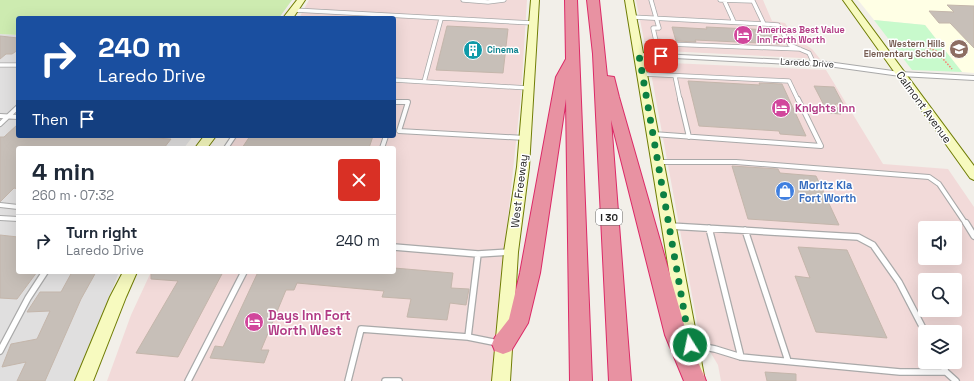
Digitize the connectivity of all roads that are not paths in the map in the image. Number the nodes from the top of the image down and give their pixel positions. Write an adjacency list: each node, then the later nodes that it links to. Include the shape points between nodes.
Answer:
1 (301, 0): 12 (main road)
2 (463, 0): 3 (lane)
3 (504, 0)
4 (535, 0): 22 (main road, West Freeway)
5 (571, 0): 26 (highway)
6 (593, 0): 27 (highway, I 30)
7 (629, 0): 18 (main road)
8 (651, 0): 19 (lane)
9 (720, 0): 10 (lane)
10 (724, 0): 21 (lane); 23 (lane, via 753,1)
11 (847, 0): 34 (main road, Calmont Avenue)
12 (294, 10): 13 (lane); 14 (main road)
13 (324, 12): 15 (lane); 16 (lane)
14 (290, 16)
15 (321, 16)
16 (391, 16)
17 (396, 16): 20 (lane)
18 (632, 17): 19 (lane); 28 (main road)
19 (656, 18): 21 (lane); 24 (lane, via 659,28 653,28 656,41)
20 (441, 19): 22 (lane); 38 (lane)
21 (734, 22): 23 (lane)
22 (533, 23): 39 (main road, West Freeway)
23 (764, 24): 25 (lane, via 778,25 790,45)
24 (668, 44): 25 (lane); 29 (lane)
25 (800, 50): 30 (lane, via 808,53)
26 (573, 54): 69 (highway, via 563,77 530,273 518,323); 82 (highway)
27 (599, 54): 83 (highway, I 30); 84 (highway, via 608,73 612,97 676,334)
28 (639, 55): 29 (street, Laredo Drive); 33 (main road)
29 (672, 57): 30 (street, Laredo Drive)
30 (814, 64): 34 (street, Laredo Drive)
31 (0, 65): 32 (lane)
32 (16, 65)
33 (642, 74): 35 (lane); 48 (main road)
34 (900, 74): 36 (street, Laredo Drive); 52 (main road, Calmont Avenue)
35 (675, 76): 49 (lane); 49 (lane, via 789,81 821,146)
36 (974, 78)
37 (396, 80): 38 (lane)
38 (424, 82): 39 (lane)
39 (528, 88): 50 (main road, West Freeway)
40 (396, 102): 46 (lane, via 408,102)
41 (16, 109): 43 (lane)
42 (0, 116): 43 (lane)
43 (8, 116): 44 (lane); 45 (lane)
44 (16, 117)
45 (0, 124)
46 (399, 131): 47 (lane); 50 (lane)
47 (396, 132)
48 (653, 134): 49 (lane); 51 (main road)
49 (689, 137)
50 (525, 138): 62 (main road, West Freeway)
51 (658, 162): 57 (main road); 60 (lane, via 736,162 930,177 939,184)
52 (974, 175)
53 (0, 205): 54 (lane)
54 (16, 207)
55 (0, 218): 56 (lane)
56 (16, 219)
57 (669, 226): 58 (lane); 70 (main road)
58 (709, 228): 59 (lane); 72 (lane)
59 (745, 230): 67 (lane, via 858,237 873,245 899,282); 73 (lane)
60 (974, 236)
61 (396, 247): 63 (lane)
62 (511, 252): 63 (lane); 69 (main road, West Freeway)
63 (478, 254): 68 (lane)
64 (44, 274): 71 (lane)
65 (129, 274): 76 (main road)
66 (243, 274): 77 (lane)
67 (921, 325)
68 (468, 337): 69 (lane); 78 (lane, via 362,330)
69 (503, 344): 81 (main road, West Freeway)
70 (690, 345): 72 (lane); 84 (main road)
71 (0, 351)
72 (741, 357): 73 (lane)
73 (788, 361): 75 (lane, via 900,372)
74 (944, 369): 75 (lane)
75 (946, 372): 85 (lane)
76 (84, 381)
77 (188, 381)
78 (348, 381)
79 (385, 381): 80 (lane)
80 (400, 381)
81 (501, 381)
82 (581, 381)
83 (620, 381)
84 (696, 381)
85 (956, 381)

